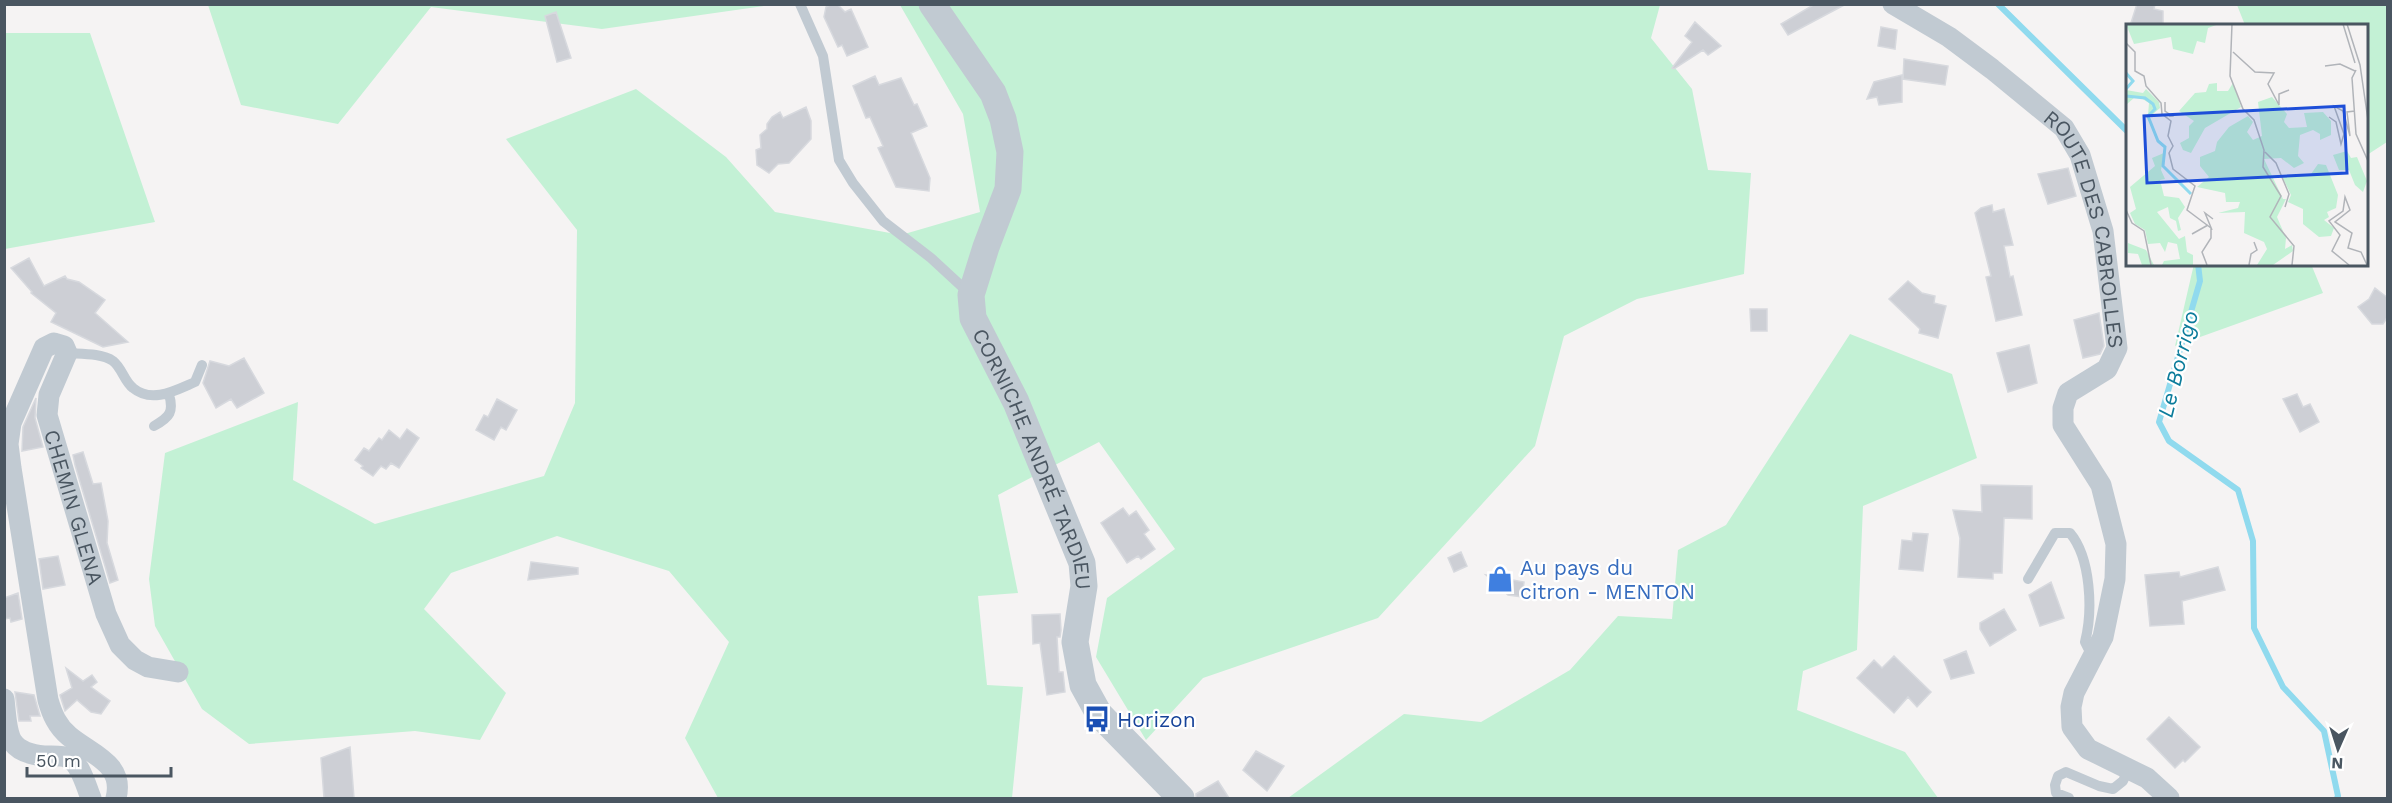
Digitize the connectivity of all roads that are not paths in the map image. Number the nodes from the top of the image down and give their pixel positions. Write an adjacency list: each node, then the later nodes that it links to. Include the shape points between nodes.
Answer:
1 (800, 4): 4 (lane, via 823,56 839,160 883,221)
2 (932, 4): 4 (street, CORNICHE ANDRÉ TARDIEU, via 993,93 1010,152 1008,189)
3 (1893, 4): 10 (street, ROUTE DES CABROLLES, via 1992,69 2064,128 2080,155 2103,231 2117,348 2107,369 2068,393 2063,408 2063,425 2101,485 2116,544 2115,579 2103,637)
4 (971, 294): 16 (street, CORNICHE ANDRÉ TARDIEU, via 973,318 1016,402 1083,563 1084,586 1075,642 1083,685 1099,714)
5 (67, 353): 7 (lane, via 106,357 115,362 132,388 146,394); 11 (street, CHEMIN GLENA, via 50,395 48,415 106,614 120,645 135,660 147,667); 15 (street, CHEMIN GLENA, via 64,346 54,343 44,348 11,423 8,444 54,720 114,771 119,788)
6 (202, 365): 7 (lane, via 195,382)
7 (169, 394): 8 (lane, via 173,407 169,417)
8 (154, 426)
9 (2028, 579): 10 (lane, via 2055,533 2070,533 2079,543 2087,577 2089,621 2085,642)
10 (2095, 652): 13 (street, ROUTE DES CABROLLES, via 2074,693 2072,727 2088,749)
11 (178, 672)
12 (4, 699): 14 (street, via 9,736 17,749 32,755 68,758 77,765)
13 (2128, 770): 17 (lane, via 2113,789 2066,772 2058,776 2055,785 2056,793); 18 (street, ROUTE DES CABROLLES, via 2147,778)
14 (91, 798)
15 (116, 798)
16 (1181, 798)
17 (2068, 798)
18 (2169, 798)

